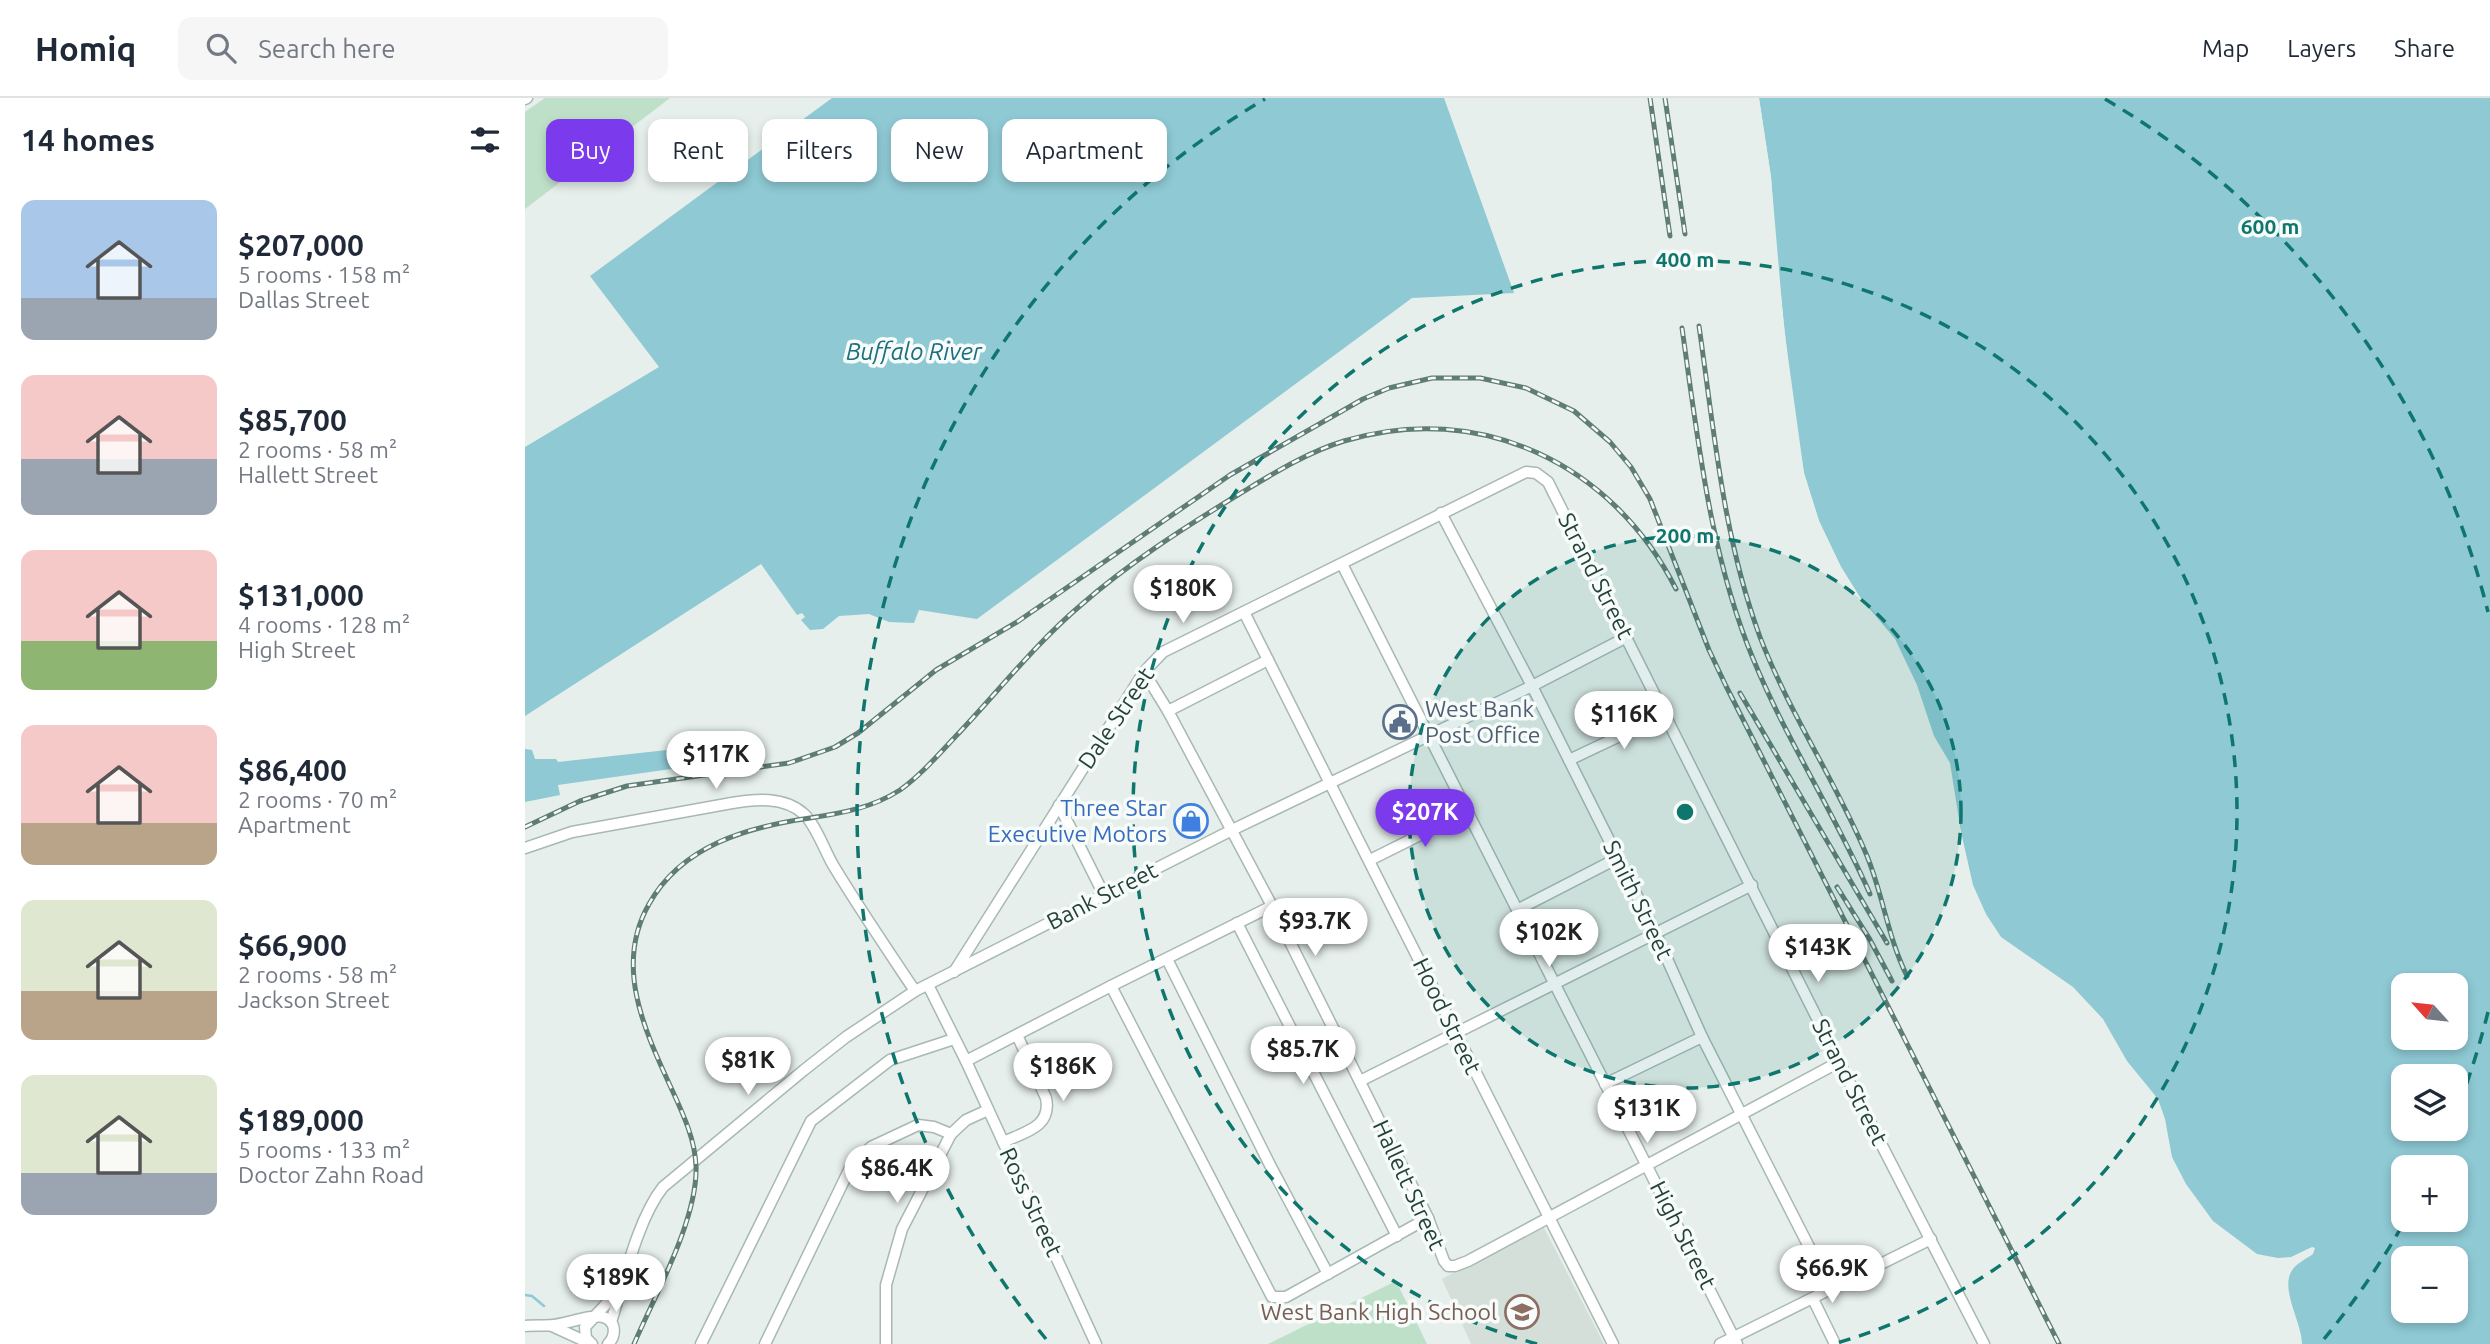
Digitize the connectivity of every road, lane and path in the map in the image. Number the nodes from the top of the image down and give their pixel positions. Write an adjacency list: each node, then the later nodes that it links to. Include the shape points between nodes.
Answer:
1 (1548, 482): 2 (street, Dale Street, via 1536,472 1526,472); 5 (street, Strand Street)
2 (1441, 513): 3 (street, Dale Street); 8 (street, Smith Street)
3 (1342, 564): 4 (street, Dale Street); 11 (street, High Street)
4 (1244, 612): 6 (street, Hood Street); 7 (street, Dale Street, via 1170,648)
5 (1627, 637): 8 (street, Bank Street); 10 (street, Strand Street)
6 (1268, 660): 9 (street); 13 (street, Hood Street)
7 (1144, 671): 9 (street, Hallett Street); 14 (street, Dale Street)
8 (1532, 686): 11 (street, Bank Street); 12 (street, Smith Street)
9 (1168, 711): 16 (street, Hallett Street)
10 (1666, 714): 12 (street); 20 (street, Strand Street)
11 (1429, 735): 13 (street, Bank Street); 15 (street, High Street)
12 (1569, 760): 18 (street, Smith Street)
13 (1328, 783): 16 (street, Bank Street); 19 (street, Hood Street)
14 (1059, 805): 21 (street); 27 (street, Dale Street)
15 (1468, 811): 19 (street); 23 (street, High Street)
16 (1232, 830): 21 (street, Bank Street); 22 (street, Hallett Street)
17 (525, 848): 31 (street, via 572,832 756,799 780,803 807,818)
18 (1618, 858): 23 (street); 25 (street, Smith Street)
19 (1370, 860): 32 (street, Hood Street)
20 (1752, 885): 25 (street); 37 (street, Strand Street)
21 (1104, 895): 27 (street, Bank Street)
22 (1272, 906): 24 (street); 38 (street, Hallett Street)
23 (1517, 910): 28 (street, High Street)
24 (1237, 923): 26 (street); 47 (street)
25 (1655, 932): 28 (street); 34 (street, Smith Street)
26 (1167, 959): 30 (street); 49 (street)
27 (954, 972): 29 (street, Bank Street)
28 (1554, 984): 32 (street); 39 (street, High Street)
29 (928, 985): 31 (street, Bank Street); 35 (street, Ross Street)
30 (1111, 986): 33 (street); 49 (street, via 1271,1296 1283,1298)
31 (915, 991): 51 (street, Bank Street, via 846,1037 663,1186 650,1205)
32 (1456, 1032): 38 (street); 45 (street, Hood Street)
33 (1017, 1035): 36 (street); 43 (street, via 1046,1098 1047,1117)
34 (1702, 1037): 39 (street); 41 (street, Smith Street)
35 (954, 1039): 36 (street, Ross Street); 60 (street, via 881,1065 811,1121)
36 (966, 1061): 40 (street, Ross Street)
37 (1839, 1062): 41 (street); 48 (street, Strand Street)
38 (1360, 1081): 46 (street, Hallett Street)
39 (1605, 1084): 44 (street, High Street)
40 (988, 1110): 42 (street, via 966,1120); 43 (street, Ross Street)
41 (1743, 1113): 44 (street); 50 (street, Smith Street)
42 (951, 1134): 61 (street, via 918,1125 861,1155 850,1168); 62 (street, via 902,1229 886,1285)
43 (1003, 1142): 63 (street, Ross Street)
44 (1647, 1165): 45 (street); 57 (street, High Street)
45 (1547, 1217): 46 (street, Hallett Street, via 1455,1266 1445,1264); 64 (street, Hood Street)
46 (1428, 1218): 47 (street)
47 (1398, 1236): 49 (street)
48 (1931, 1239): 50 (street); 67 (street, Strand Street)
49 (1328, 1274)
50 (1830, 1288): 52 (street)
51 (619, 1290): 53 (street); 54 (street, Bank Street)
52 (1813, 1298): 57 (street); 66 (street)
53 (593, 1318): 54 (street); 56 (street); 58 (street, via 585,1327)
54 (611, 1322): 59 (street, Bank Street, via 614,1334)
55 (525, 1325): 56 (street)
56 (552, 1325): 58 (street)
57 (1736, 1340): 65 (street)
58 (590, 1344)
59 (608, 1344)
60 (701, 1344)
61 (765, 1344)
62 (887, 1344)
63 (1096, 1344)
64 (1613, 1344)
65 (1720, 1344)
66 (1835, 1344)
67 (1984, 1344)

